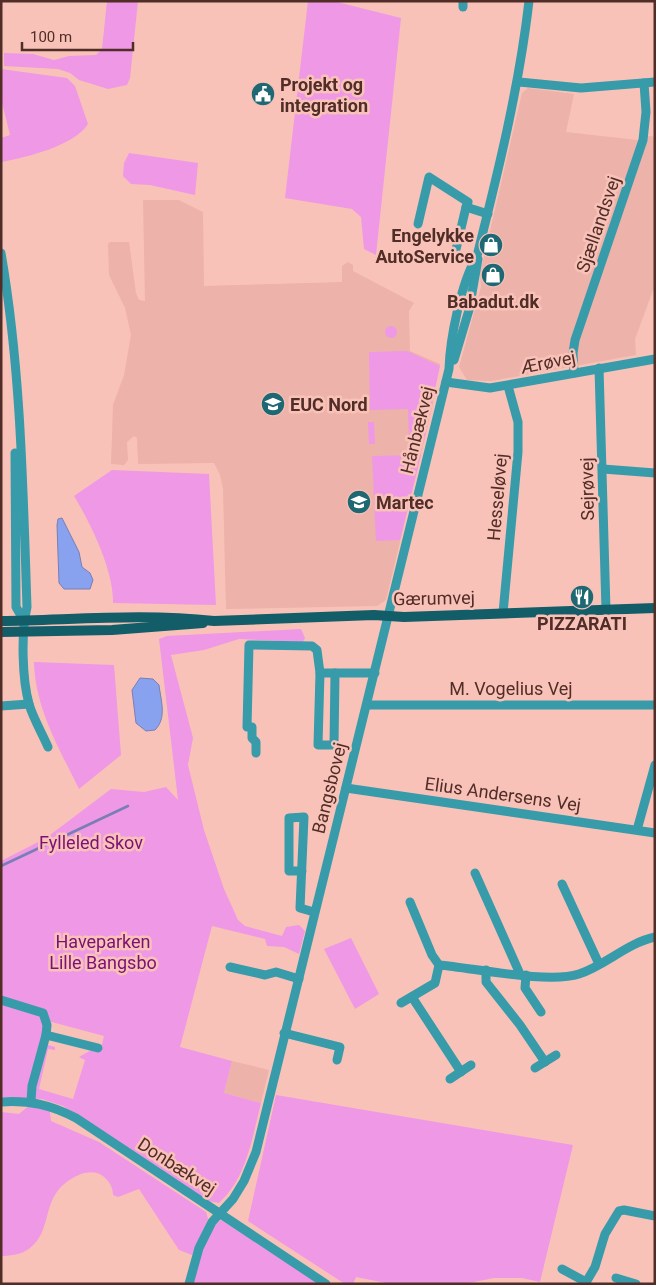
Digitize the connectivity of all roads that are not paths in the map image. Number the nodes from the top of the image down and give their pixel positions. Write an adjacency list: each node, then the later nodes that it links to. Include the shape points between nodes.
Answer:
1 (529, 1): 2 (street, Hånbækvej)
2 (519, 82): 4 (street, via 580,88); 6 (street, Hånbækvej)
3 (655, 82): 4 (street)
4 (644, 83): 12 (street, Sjællandsvej, via 646,112 643,140 575,340)
5 (466, 207): 6 (street); 7 (street, via 468,202 429,177); 9 (street)
6 (488, 214): 13 (street, Hånbækvej, via 460,306)
7 (418, 224)
8 (1, 253): 22 (street, via 12,332 17,410 27,607)
9 (454, 258)
10 (655, 358): 11 (street, Ærøvej)
11 (600, 368): 12 (street, Ærøvej); 15 (street, Sejrøvej)
12 (574, 373): 14 (street, Ærøvej)
13 (446, 382): 14 (street, Ærøvej, via 476,388); 20 (street, Hånbækvej)
14 (508, 386): 19 (street, Hesseløvej, via 518,422 518,452)
15 (604, 469): 16 (street); 18 (street, Sejrøvej)
16 (655, 473)
17 (655, 608): 18 (main road, Gærumvej)
18 (606, 610): 19 (main road, Gærumvej)
19 (503, 613): 20 (main road, Gærumvej)
20 (389, 616): 22 (main road, Gærumvej, via 214,621 108,618); 26 (street, Bangsbovej)
21 (1, 622): 22 (main road)
22 (24, 626): 23 (main road); 27 (street)
23 (1, 632)
24 (320, 673): 25 (street); 25 (street, Bangsbovej, via 318,744 334,745); 32 (street, Bangsbovej, via 318,650 312,646 248,645 247,726 252,727)
25 (335, 673): 26 (street)
26 (375, 673): 28 (street, Bangsbovej)
27 (29, 704): 30 (street); 31 (street)
28 (367, 704): 29 (street, M. Vogelius Vej); 34 (street, Bangsbovej)
29 (655, 705)
30 (1, 706)
31 (48, 747)
32 (256, 753)
33 (655, 765): 35 (street)
34 (346, 788): 35 (street, Elius Andersens Vej); 41 (street, Bangsbovej)
35 (637, 830): 36 (street, Elius Andersens Vej)
36 (655, 833)
37 (302, 871): 37 (street, Bangsbovej, via 289,871 289,818 304,817); 41 (street, Bangsbovej, via 300,908)
38 (476, 873): 47 (street)
39 (562, 884): 44 (street)
40 (410, 902): 43 (street, via 432,955)
41 (314, 912): 48 (street, Bangsbovej)
42 (655, 937): 44 (street)
43 (439, 964): 46 (street); 49 (street, via 435,982)
44 (599, 964): 47 (street, via 567,977)
45 (230, 967): 48 (street, via 265,975 276,972)
46 (486, 970): 47 (street); 58 (street, via 486,982)
47 (523, 974): 52 (street, via 525,988)
48 (299, 979): 53 (street, Bangsbovej)
49 (412, 998): 51 (street); 61 (street)
50 (1, 1000): 54 (street, via 43,1012)
51 (401, 1003)
52 (541, 1012)
53 (284, 1033): 57 (street, via 340,1047); 65 (street, Bangsbovej, via 250,1169)
54 (46, 1035): 55 (street); 63 (street)
55 (98, 1048)
56 (556, 1055): 58 (street)
57 (337, 1060)
58 (545, 1062): 60 (street)
59 (471, 1065): 61 (street)
60 (536, 1068)
61 (461, 1072): 62 (street)
62 (450, 1079)
63 (31, 1101): 64 (street, Donbækvej); 65 (street, Donbækvej, via 76,1118)
64 (1, 1102)
65 (221, 1213): 70 (street, Bangsbovej, via 212,1222 199,1248); 71 (street, Donbækvej)
66 (655, 1216): 69 (street, via 619,1211 605,1234 595,1267)
67 (562, 1269): 69 (street)
68 (616, 1278): 72 (street)
69 (586, 1283)
70 (189, 1284)
71 (326, 1284)
72 (636, 1284)

